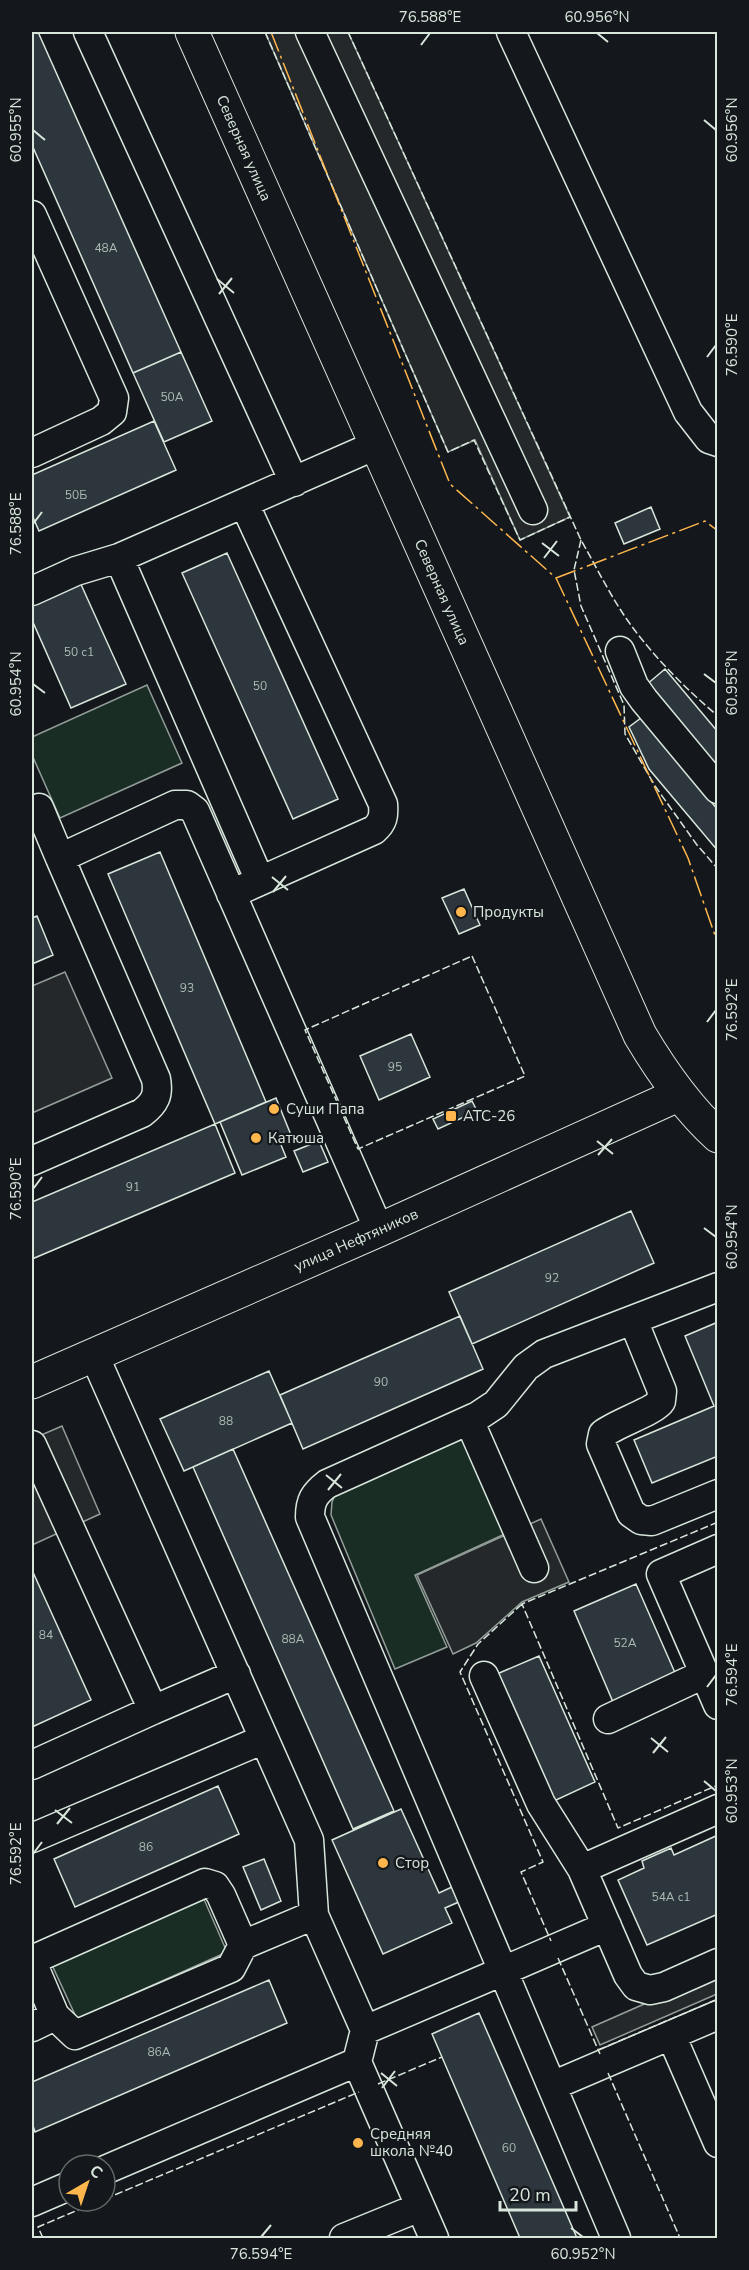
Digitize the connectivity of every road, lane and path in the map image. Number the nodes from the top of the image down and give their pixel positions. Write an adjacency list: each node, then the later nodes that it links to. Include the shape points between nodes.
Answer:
1 (88, 32): 9 (lane)
2 (192, 32): 7 (main road, Северная улица)
3 (310, 32): 11 (lane)
4 (512, 32): 6 (lane, via 688,412 708,439)
5 (32, 214): 8 (lane, via 114,398 112,412 101,421)
6 (717, 442)
7 (376, 445): 9 (lane); 20 (main road, Северная улица, via 635,1024 657,1064)
8 (32, 453)
9 (294, 482): 10 (lane)
10 (244, 503): 12 (lane); 18 (lane, via 382,804 384,816 374,830)
11 (533, 510)
12 (118, 558): 13 (lane); 18 (lane)
13 (34, 584)
14 (620, 651): 15 (lane, via 634,686)
15 (717, 789)
16 (32, 811): 17 (lane, via 39,808)
17 (60, 858): 19 (lane, via 175,805 187,805 195,811); 22 (lane, via 158,1091 153,1104 142,1113)
18 (260, 881): 19 (lane)
19 (231, 894): 23 (lane)
20 (680, 1094): 21 (main road, Северная улица); 23 (main road, улица Нефтяников)
21 (717, 1136)
22 (32, 1161)
23 (379, 1230): 26 (main road, улица Нефтяников)
24 (717, 1287): 25 (lane)
25 (633, 1320): 28 (lane, via 544,1354 526,1366 496,1404); 30 (lane, via 662,1391 661,1401 611,1427 603,1434 601,1444 631,1513 640,1520 652,1521)
26 (94, 1355): 27 (main road, улица Нефтяников); 33 (lane)
27 (32, 1382)
28 (469, 1420): 32 (lane); 49 (lane, via 327,1484 315,1493 310,1516)
29 (32, 1445): 37 (lane)
30 (717, 1494)
31 (717, 1549): 34 (lane, via 661,1574)
32 (534, 1568)
33 (236, 1674): 37 (lane); 39 (lane)
34 (704, 1674): 36 (lane); 38 (lane)
35 (484, 1676): 43 (lane, via 541,1803)
36 (717, 1705)
37 (153, 1710): 40 (lane)
38 (608, 1719)
39 (264, 1739): 42 (lane); 44 (lane, via 309,1840)
40 (32, 1766)
41 (717, 1809): 43 (lane)
42 (32, 1838)
43 (582, 1869): 45 (lane)
44 (314, 1915): 46 (lane); 52 (lane)
45 (607, 1926): 48 (lane, via 636,1986 650,1990 664,1987); 49 (lane)
46 (243, 1945): 47 (lane, via 221,1895 215,1886 205,1883); 51 (lane, via 231,1968 75,2035)
47 (32, 1961): 51 (lane)
48 (717, 1963)
49 (503, 1971): 52 (lane); 55 (lane)
50 (717, 2015): 53 (lane)
51 (44, 2022)
52 (365, 2030): 54 (lane)
53 (671, 2035): 55 (lane); 56 (lane)
54 (357, 2062): 57 (lane); 60 (lane)
55 (552, 2086): 63 (lane)
56 (717, 2143)
57 (117, 2165)
58 (57, 2191): 59 (lane)
59 (32, 2202)
60 (420, 2207): 61 (lane); 62 (lane)
61 (344, 2238)
62 (434, 2238)
63 (616, 2238)

